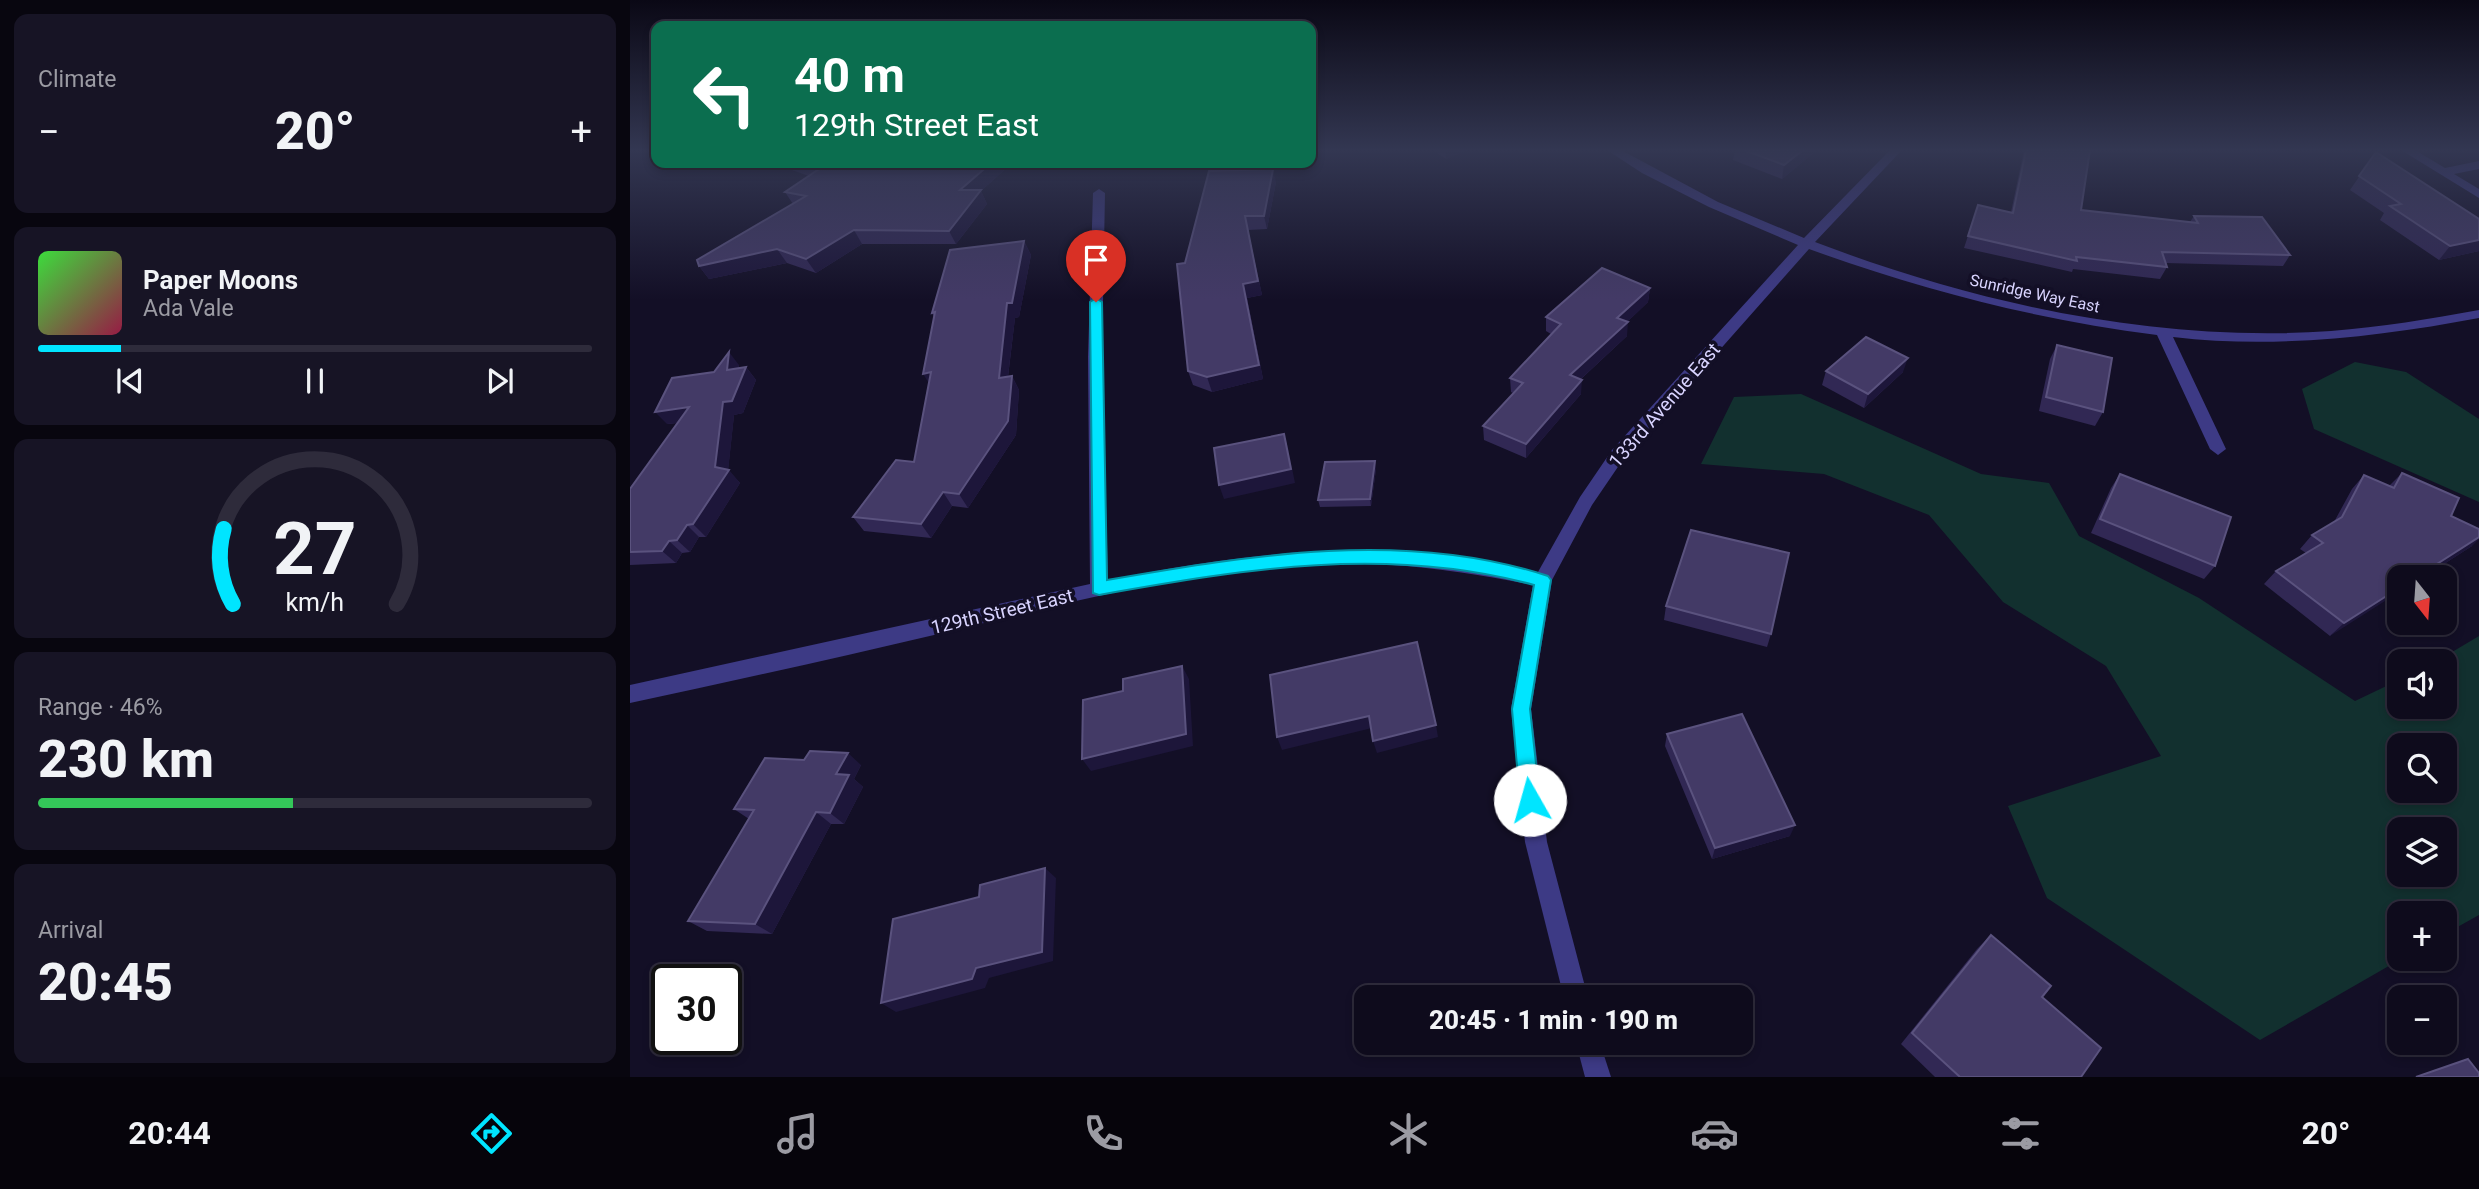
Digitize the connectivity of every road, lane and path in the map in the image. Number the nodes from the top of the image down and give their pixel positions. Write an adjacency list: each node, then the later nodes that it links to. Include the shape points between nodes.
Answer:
1 (1099, 200): 9 (street, via 1095,357)
2 (1702, 200): 4 (street, Sunridge Way East)
3 (1848, 200): 4 (street, 133rd Avenue East)
4 (1805, 245): 6 (street, Sunridge Way East, via 1962,295); 8 (street, 133rd Avenue East, via 1618,454 1586,500)
5 (2479, 314): 6 (street, Sunridge Way East, via 2414,326 2310,335)
6 (2164, 334): 7 (street)
7 (2218, 449)
8 (1542, 580): 9 (street, 129th Street East, via 1431,558 1369,556 1241,564); 11 (street, 133rd Avenue East, via 1521,709 1536,842)
9 (1099, 588): 10 (street, 129th Street East)
10 (630, 694)
11 (1573, 985)
12 (1592, 1055): 13 (street)
13 (1598, 1077)

